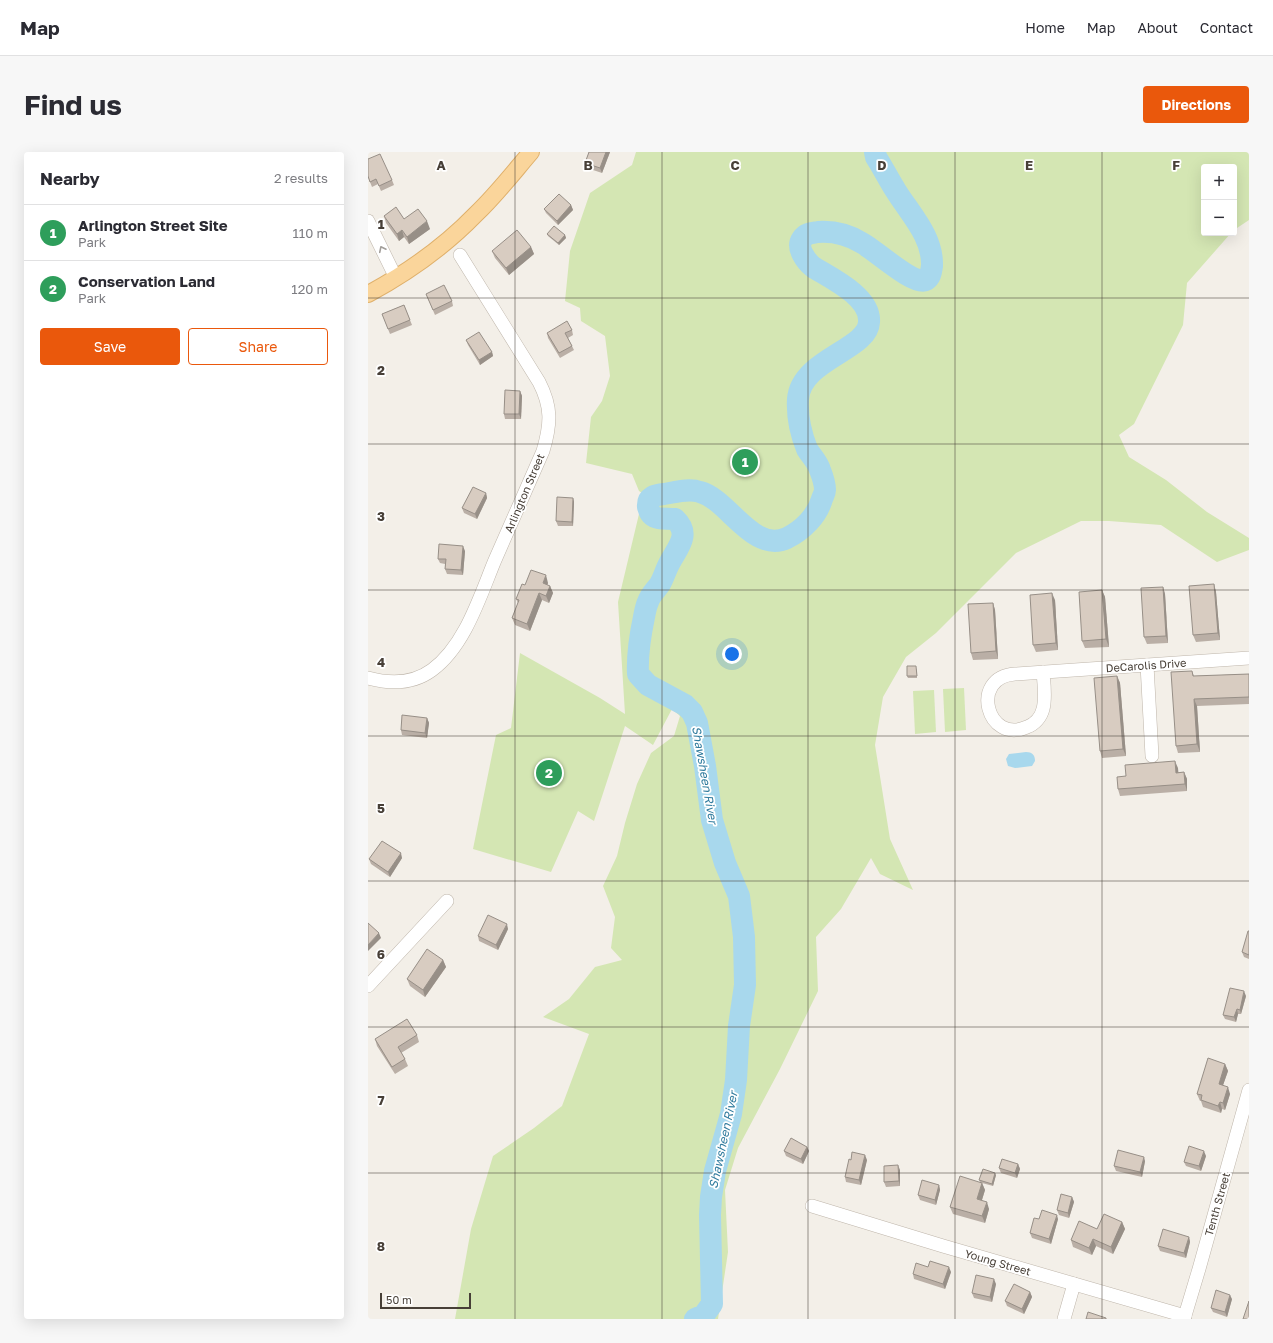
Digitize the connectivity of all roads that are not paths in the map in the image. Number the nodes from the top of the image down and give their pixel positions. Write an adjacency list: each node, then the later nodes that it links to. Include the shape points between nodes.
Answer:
1 (531, 152): 4 (main road, via 475,216 434,251)
2 (368, 220): 4 (street, one-way to 2)
3 (460, 254): 9 (street, Arlington Street, via 546,394 550,422 547,436 543,451 470,619 454,648 432,671 420,678 407,682 392,682)
4 (396, 278): 5 (main road)
5 (368, 294)
6 (1249, 658): 7 (street, DeCarolis Drive)
7 (1147, 665): 8 (street, DeCarolis Drive); 10 (street)
8 (1043, 672): 8 (street, DeCarolis Drive, via 1044,705 1036,721 1015,730 997,723 989,711 988,701 995,682 1007,675)
9 (368, 678)
10 (1152, 756)
11 (448, 901): 12 (street)
12 (368, 986)
13 (1249, 1090): 16 (street, Tenth Street)
14 (812, 1206): 15 (street, Young Street)
15 (1074, 1284): 16 (street, Young Street); 17 (street)
16 (1184, 1318)
17 (1064, 1319)

